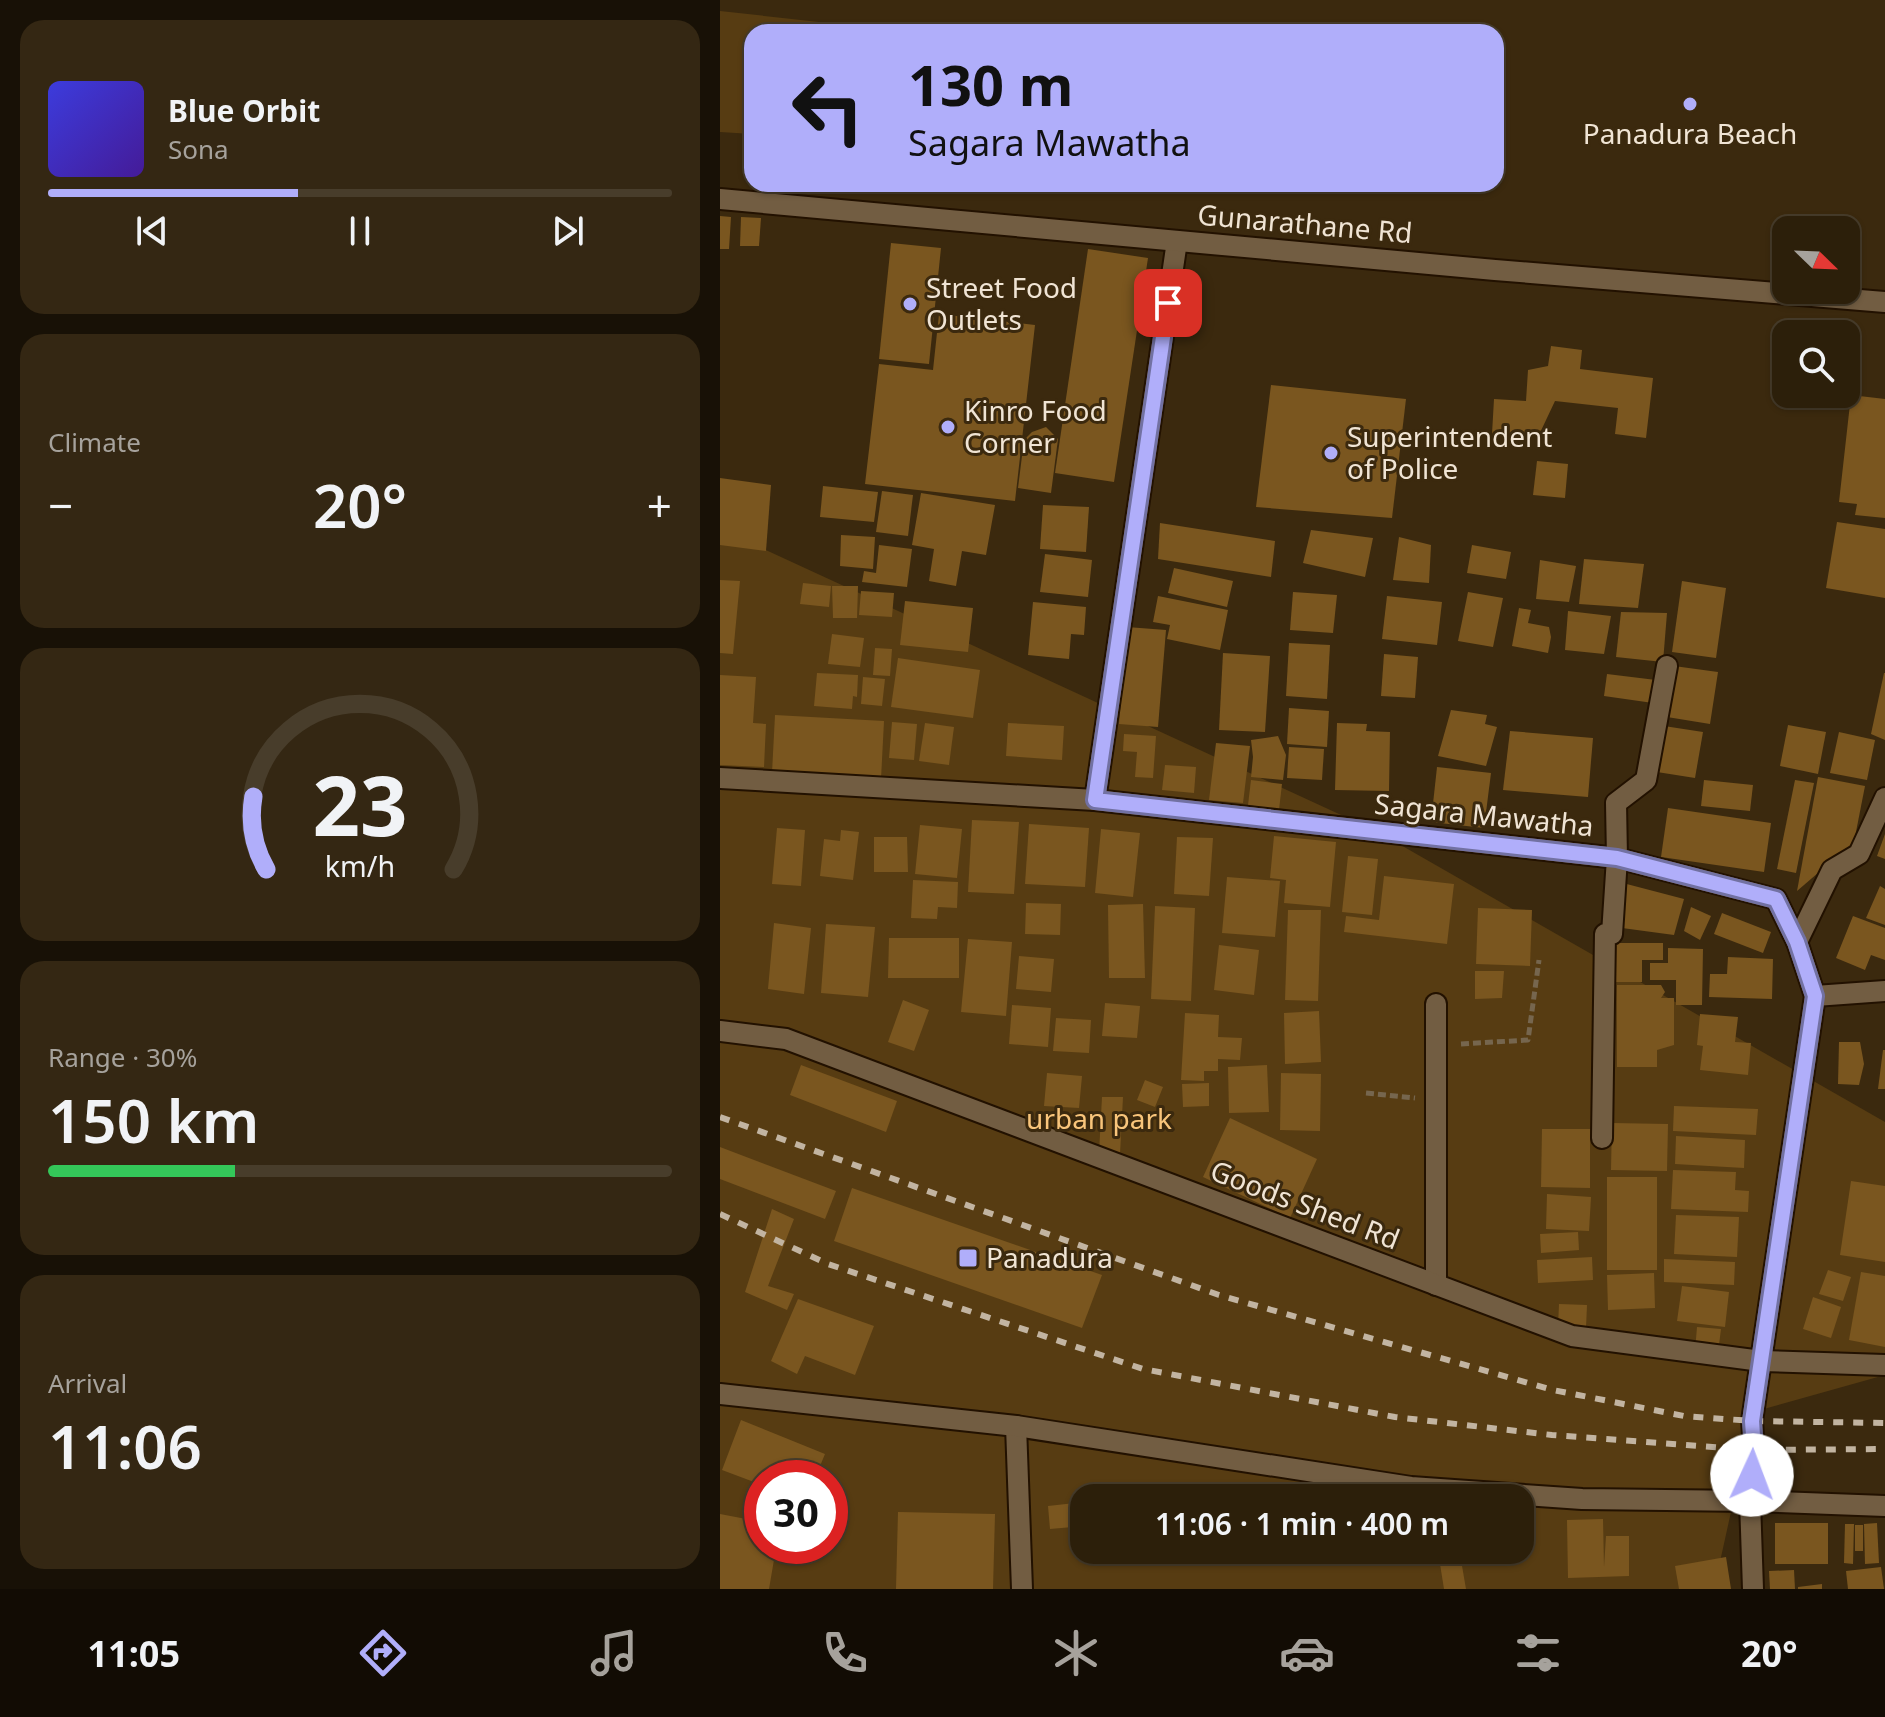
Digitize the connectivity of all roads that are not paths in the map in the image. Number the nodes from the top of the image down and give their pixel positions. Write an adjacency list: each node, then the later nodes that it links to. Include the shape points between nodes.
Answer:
1 (720, 199): 2 (street, Gunarathane Rd)
2 (1177, 241): 3 (street, Gunarathane Rd); 7 (street)
3 (1885, 302)
4 (1667, 666): 8 (street, via 1646,780 1616,803)
5 (720, 778): 7 (street, Sagara Mawatha)
6 (1885, 798): 9 (street, via 1859,854 1832,870)
7 (1095, 800): 8 (street, Sagara Mawatha)
8 (1617, 858): 9 (street, Sagara Mawatha, via 1776,899); 14 (street, via 1612,934 1605,934)
9 (1797, 942): 11 (street, Sagara Mawatha)
10 (1885, 991): 11 (street)
11 (1815, 996): 16 (street, Sagara Mawatha)
12 (1436, 1004): 15 (street)
13 (720, 1031): 15 (street, Goods Shed Rd, via 786,1039)
14 (1602, 1138)
15 (1436, 1285): 16 (street, Goods Shed Rd, via 1572,1336)
16 (1761, 1361): 17 (street, Goods Shed Rd); 20 (street, Sagara Mawatha, via 1752,1421)
17 (1885, 1365)
18 (720, 1394): 19 (street)
19 (1016, 1426): 20 (street, via 1411,1487 1582,1499); 22 (street)
20 (1750, 1501): 21 (street); 23 (street, Sagara Mawatha)
21 (1885, 1506)
22 (1022, 1589)
23 (1753, 1589)

